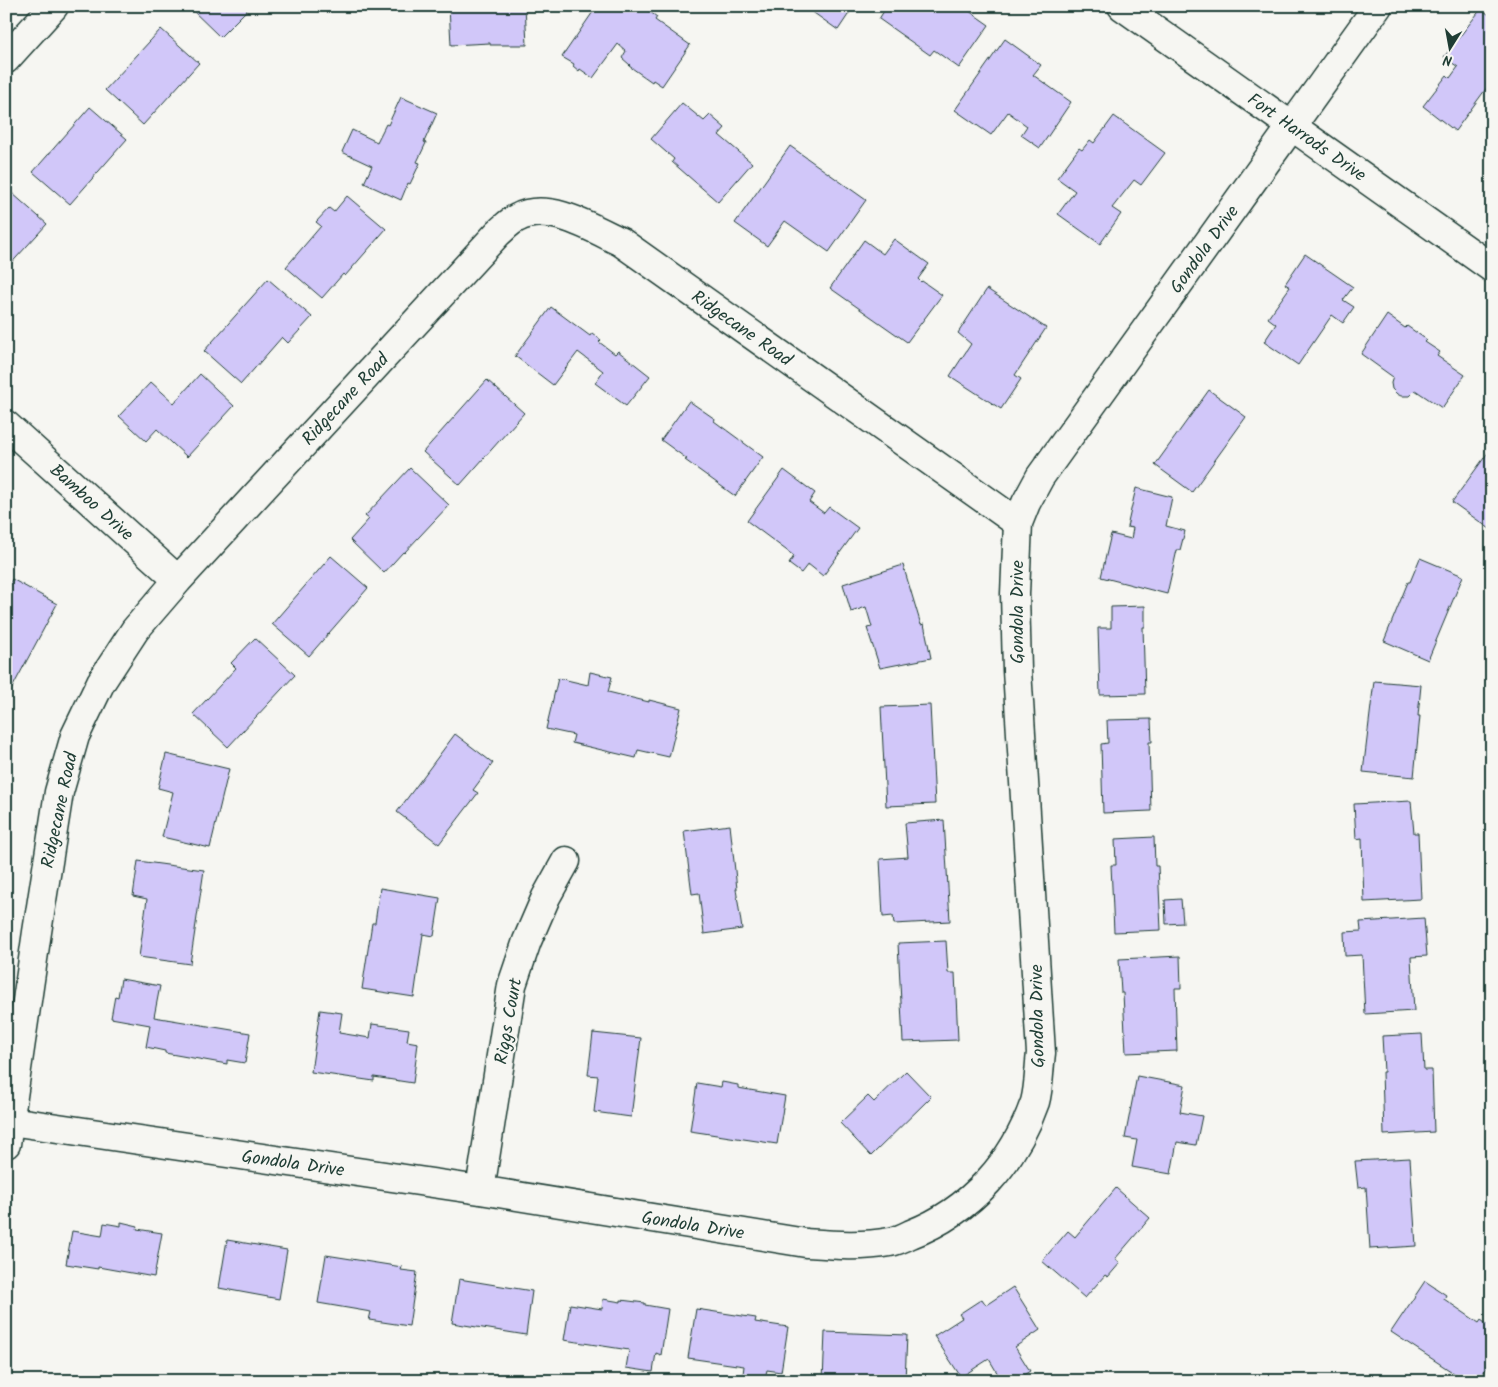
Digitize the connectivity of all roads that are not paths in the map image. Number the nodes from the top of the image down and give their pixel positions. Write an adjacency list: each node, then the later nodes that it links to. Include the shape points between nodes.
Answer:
1 (54, 6): 4 (street)
2 (1122, 6): 5 (street, Fort Harrods Drive)
3 (1378, 6): 5 (street, Gondola Drive)
4 (6, 59)
5 (1292, 127): 6 (street, Fort Harrods Drive); 8 (street, Gondola Drive, via 1040,477)
6 (1492, 268)
7 (6, 425): 9 (street, Bamboo Drive)
8 (1018, 523): 9 (street, Ridgecane Road, via 621,242 554,213 532,212 516,218 498,232); 12 (street, Gondola Drive, via 1015,594 1018,670 1041,1053 1035,1100 1016,1146 988,1182 959,1208 929,1227 892,1242 852,1246 806,1243)
9 (178, 580): 11 (street, Ridgecane Road, via 134,630 101,682 75,736 59,792)
10 (566, 861): 12 (street, Riggs Court, via 546,897 512,985)
11 (8, 1132): 12 (street, Gondola Drive)
12 (480, 1190)

